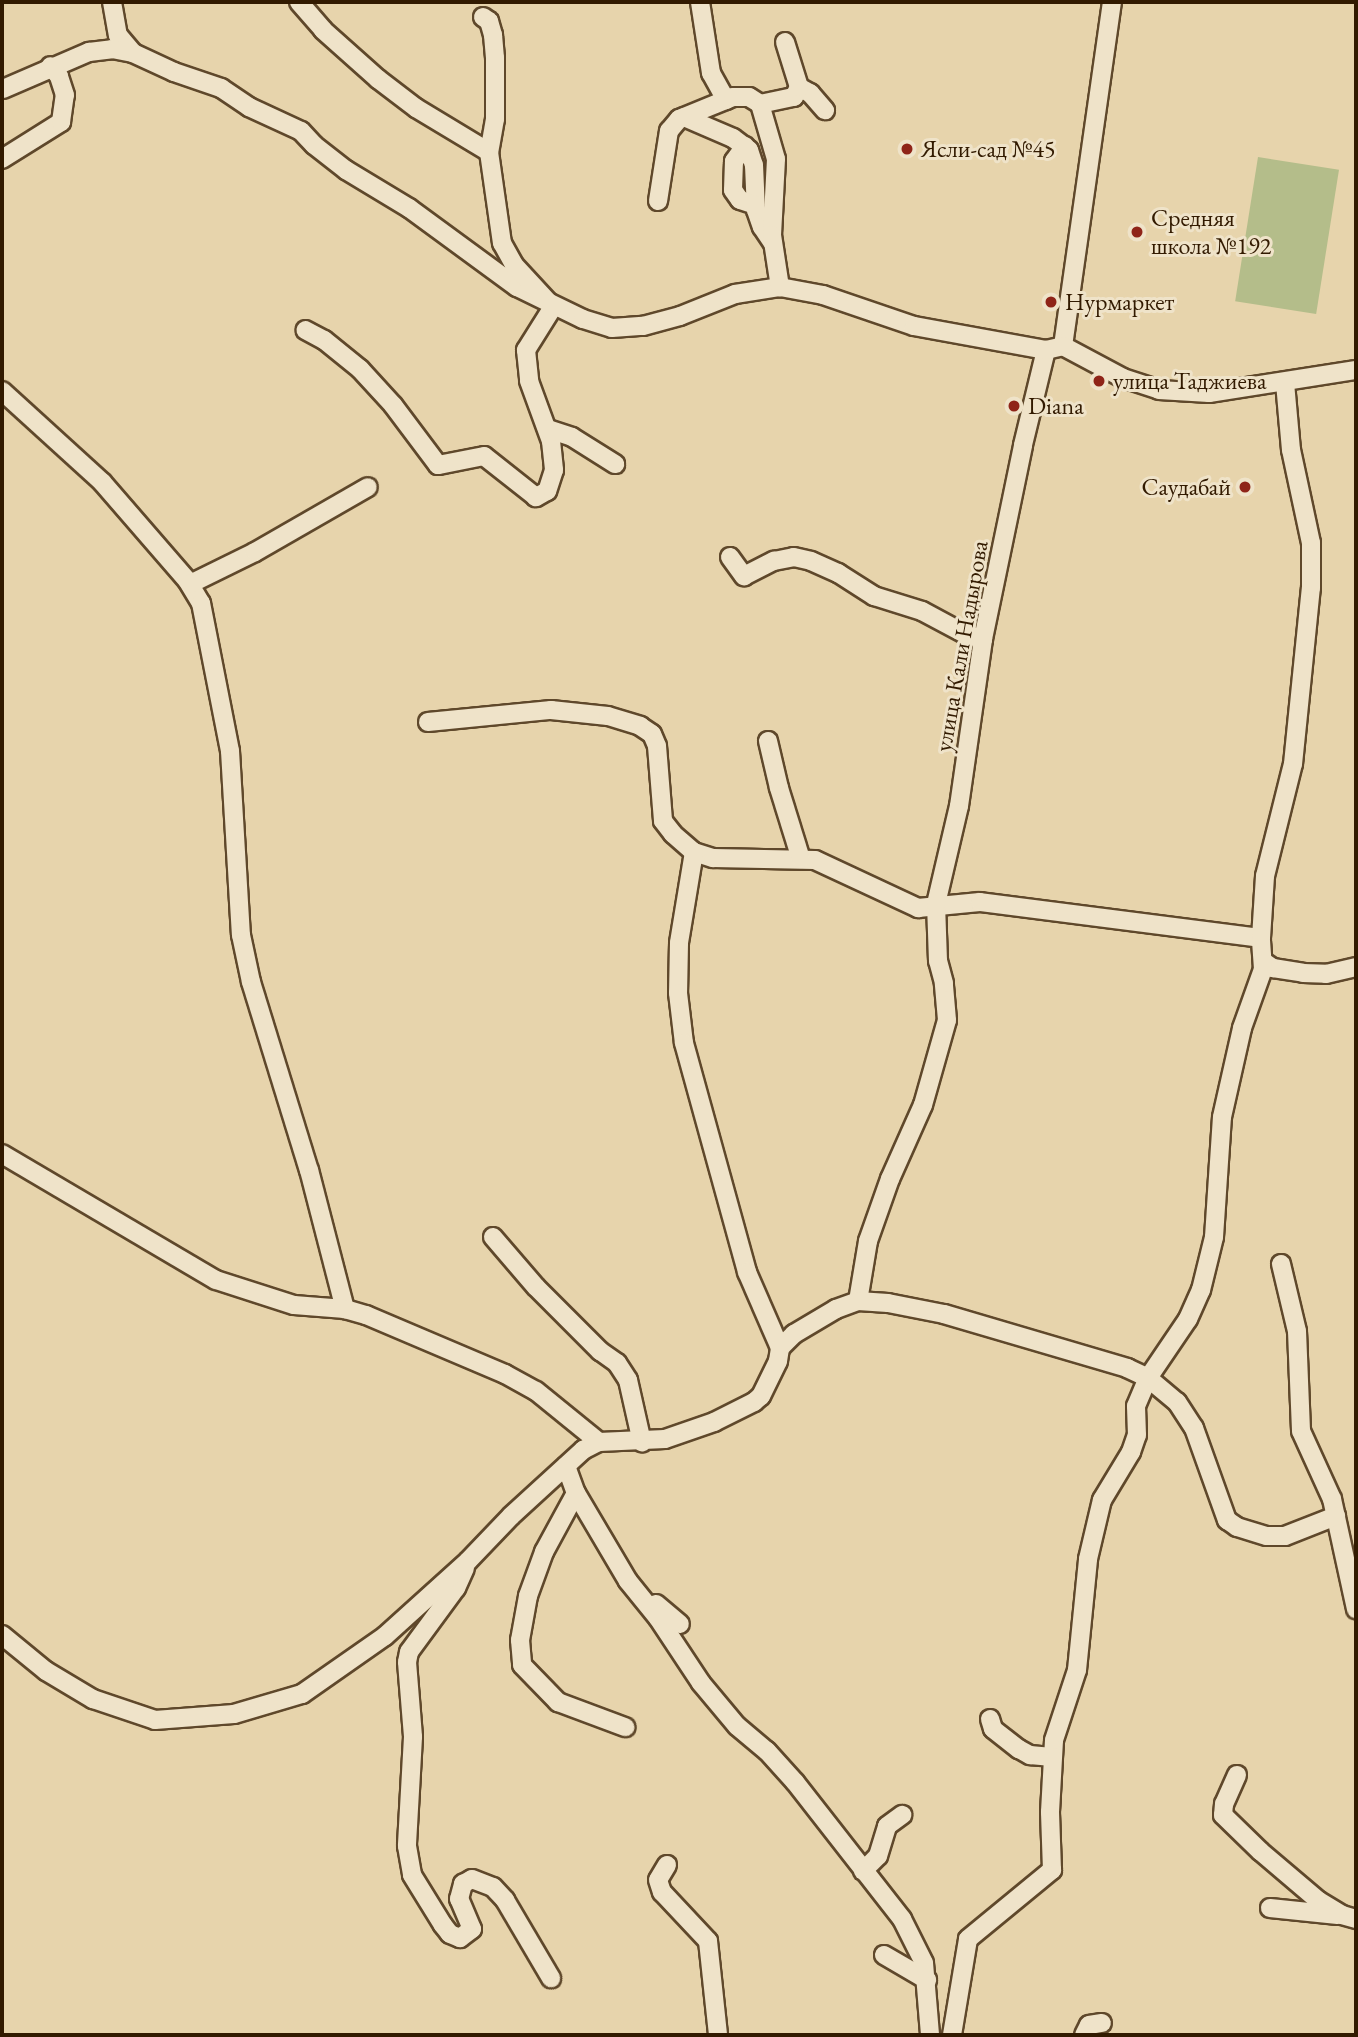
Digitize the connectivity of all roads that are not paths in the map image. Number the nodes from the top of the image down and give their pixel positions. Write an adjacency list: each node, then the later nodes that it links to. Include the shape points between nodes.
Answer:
1 (112, 2): 7 (street, via 118,35)
2 (299, 2): 15 (street, via 378,79)
3 (699, 2): 11 (street, via 711,73)
4 (1112, 2): 22 (street, улица Кали Надырова)
5 (483, 17): 15 (street, via 489,21 495,58 495,119)
6 (785, 42): 9 (street)
7 (133, 53): 8 (street, via 101,49); 20 (street, via 221,88 249,107 302,131 346,170 410,208 517,287)
8 (50, 66): 10 (street); 16 (street, via 65,95 61,122)
9 (799, 87): 12 (street, via 794,97); 13 (street)
10 (3, 89)
11 (726, 100): 12 (street, via 749,97); 14 (street)
12 (760, 104): 18 (street, via 776,159)
13 (825, 110)
14 (684, 117): 17 (street, via 669,131); 18 (street, via 749,150 755,205)
15 (489, 152): 20 (street, via 502,243 514,265)
16 (2, 159)
17 (658, 201)
18 (774, 245): 19 (street)
19 (779, 287): 20 (street, via 735,294 617,334); 22 (street, via 823,295 914,326)
20 (553, 307): 26 (street, via 526,351 529,381)
21 (305, 330): 26 (street, via 360,369 394,405 438,465 484,456 536,497 551,482 554,470)
22 (1054, 348): 24 (street, via 1159,390 1209,393); 31 (street, улица Кали Надырова)
23 (1356, 370): 24 (street)
24 (1285, 383): 37 (street, via 1291,450 1311,543 1311,588 1293,764 1265,876)
25 (2, 391): 30 (street, via 102,482)
26 (548, 429): 27 (street, via 572,437)
27 (615, 464)
28 (368, 487): 30 (street)
29 (730, 557): 31 (street, via 744,576 794,557 811,561 874,596 922,611)
30 (190, 584): 44 (street, via 201,603 230,751 241,935 251,982 309,1170)
31 (983, 639): 36 (street, улица Кали Надырова, via 959,806)
32 (428, 722): 34 (street, via 551,710 608,716 640,726 652,734 657,746 663,821)
33 (768, 741): 35 (street)
34 (694, 852): 35 (street, via 729,860); 45 (street, via 679,943 684,1043 747,1272)
35 (802, 859): 36 (street, via 815,860 918,908)
36 (936, 904): 37 (street, via 980,902); 43 (street, улица Кали Надырова, via 947,1020 923,1105 868,1241)
37 (1261, 938): 38 (street)
38 (1264, 961): 39 (street, via 1273,968 1303,973 1326,974); 46 (street, via 1242,1028 1222,1117 1218,1216 1201,1290 1188,1319)
39 (1356, 967)
40 (2, 1154): 44 (street, via 216,1280 294,1305)
41 (493, 1237): 48 (street, via 536,1287 600,1352 617,1363 628,1380)
42 (1281, 1264): 51 (street, via 1297,1331 1301,1431 1323,1475)
43 (858, 1301): 45 (street, via 813,1321); 46 (street, via 944,1314)
44 (345, 1309): 47 (street, via 505,1374 536,1391)
45 (780, 1348): 48 (street, via 778,1361 754,1402 714,1422)
46 (1148, 1378): 51 (street, via 1177,1402 1195,1428 1227,1520 1251,1532 1285,1536); 59 (street, via 1136,1406 1137,1435 1131,1452 1102,1500 1088,1559 1077,1670 1059,1718)
47 (599, 1442): 48 (street); 49 (street)
48 (642, 1442)
49 (566, 1466): 50 (street); 52 (street)
50 (576, 1493): 53 (street); 58 (street, via 544,1552 528,1596 520,1640 522,1665 558,1702)
51 (1336, 1518): 54 (street)
52 (468, 1561): 56 (street, via 385,1636 316,1685 302,1694 234,1714 155,1720 130,1714 93,1699 46,1671); 67 (street, via 456,1588 416,1642 407,1662 413,1737 407,1846 412,1875 443,1925 460,1938 472,1929 458,1899 463,1884 472,1879 493,1887)
53 (643, 1599): 55 (street); 63 (street, via 708,1692 796,1782)
54 (1356, 1609)
55 (680, 1624)
56 (2, 1636)
57 (990, 1719): 59 (street, via 993,1729 1019,1749)
58 (625, 1727)
59 (1052, 1757): 72 (street, via 1052,1870 968,1938)
60 (1237, 1775): 65 (street, via 1223,1815 1319,1901)
61 (902, 1815): 63 (street, via 887,1826 878,1856)
62 (667, 1865): 70 (street, via 658,1880 662,1892 708,1941)
63 (863, 1871): 68 (street, via 902,1919 924,1963)
64 (1270, 1908): 65 (street)
65 (1349, 1917)
66 (884, 1955): 68 (street)
67 (551, 1978)
68 (927, 1980): 71 (street)
69 (1102, 2023): 73 (street, via 1089,2025)
70 (718, 2035)
71 (930, 2035)
72 (952, 2035)
73 (1084, 2035)

